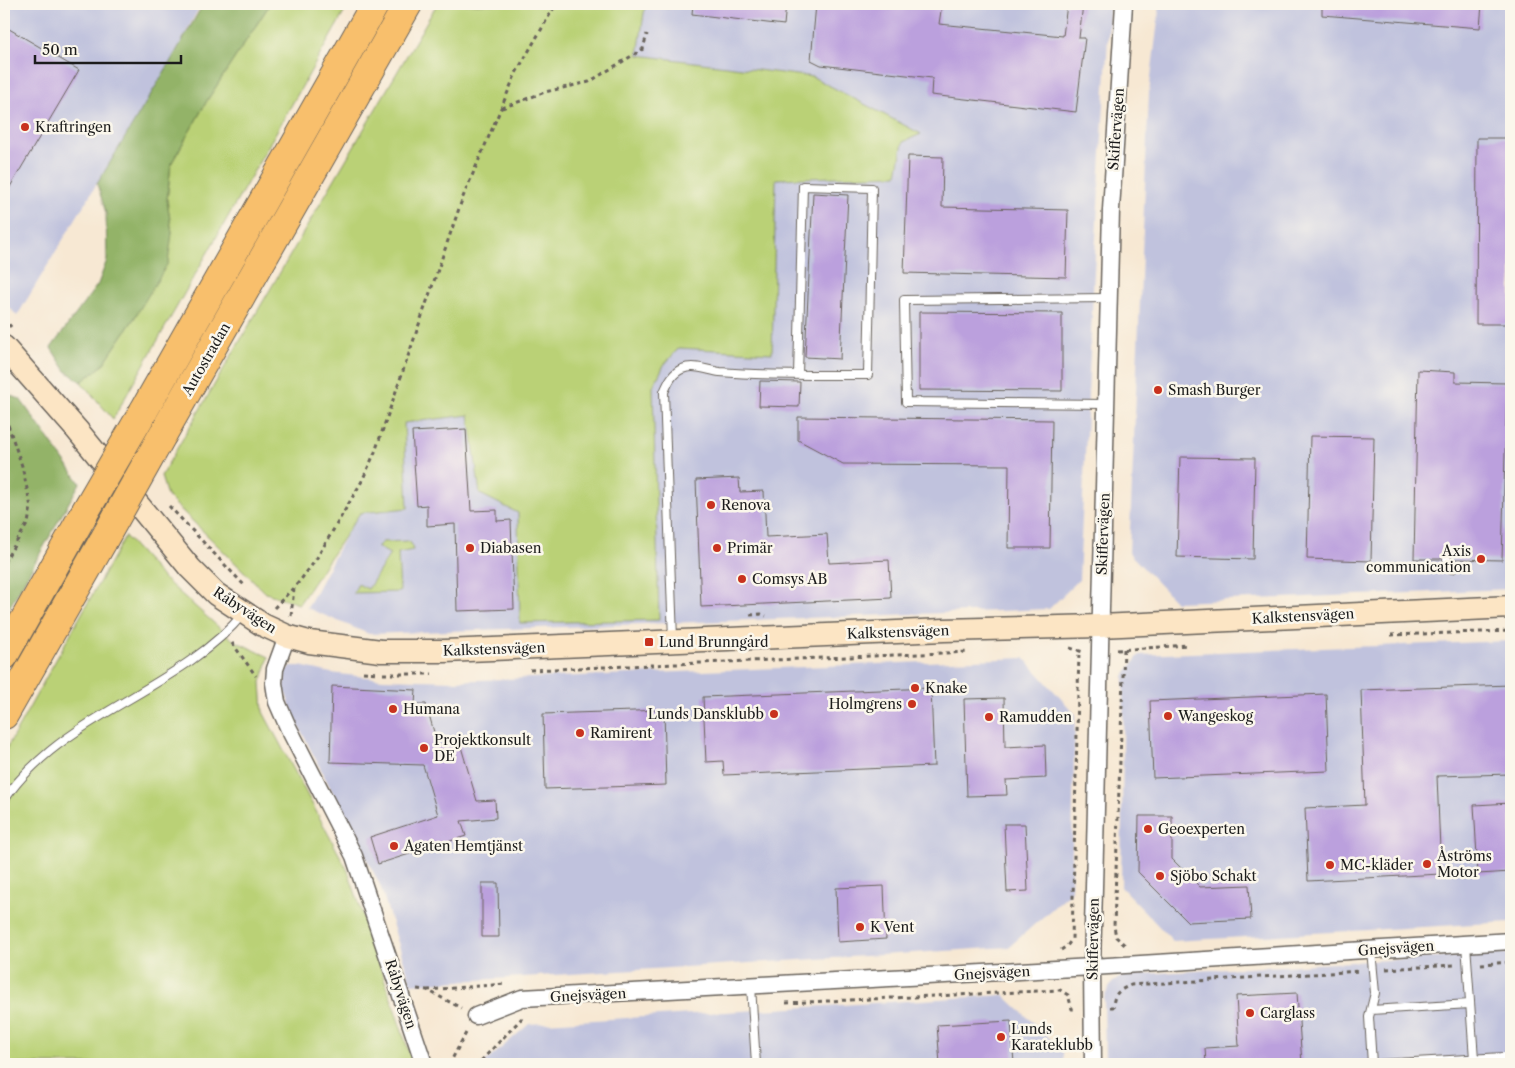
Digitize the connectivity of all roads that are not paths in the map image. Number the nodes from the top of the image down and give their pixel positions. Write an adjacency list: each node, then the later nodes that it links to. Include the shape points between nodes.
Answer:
1 (375, 4): 15 (highway, Autostradan, bridge)
2 (408, 4): 16 (highway, Autostradan, bridge)
3 (1124, 4): 4 (street, Skiffervägen)
4 (1109, 298): 7 (street, Skiffervägen); 7 (lane, via 904,300 906,402)
5 (4, 347): 11 (street, Råbyvägen, via 190,568 216,594)
6 (798, 374): 6 (lane, via 868,375 872,188 803,186); 14 (lane, via 719,372 694,367 681,369 670,378 664,392)
7 (1107, 404): 12 (street, Skiffervägen)
8 (1447, 559): 9 (lane)
9 (1452, 569)
10 (1511, 607): 12 (street, Kalkstensvägen)
11 (251, 617): 13 (street, Råbyvägen); 17 (lane, via 187,663 68,737 27,770)
12 (1100, 626): 14 (street, Kalkstensvägen); 21 (street, Skiffervägen)
13 (287, 636): 14 (street, Kalkstensvägen, via 325,645 382,651); 27 (street, Råbyvägen, via 275,669 277,702 354,856)
14 (673, 641)
15 (4, 656)
16 (4, 714)
17 (4, 801)
18 (1511, 941): 19 (street, Gnejsvägen)
19 (1466, 944): 20 (street, Gnejsvägen); 23 (lane)
20 (1371, 950): 21 (street, Gnejsvägen); 24 (lane, via 1375,993)
21 (1092, 967): 22 (street, Gnejsvägen); 29 (street, Skiffervägen)
22 (751, 986): 25 (street, Gnejsvägen, via 522,998); 28 (lane)
23 (1470, 1004): 24 (lane); 26 (lane)
24 (1371, 1010): 30 (lane)
25 (476, 1016)
26 (1474, 1059): 31 (lane); 32 (lane, via 1504,1057)
27 (424, 1064)
28 (756, 1064)
29 (1093, 1064)
30 (1372, 1064)
31 (1378, 1064)
32 (1504, 1064)

